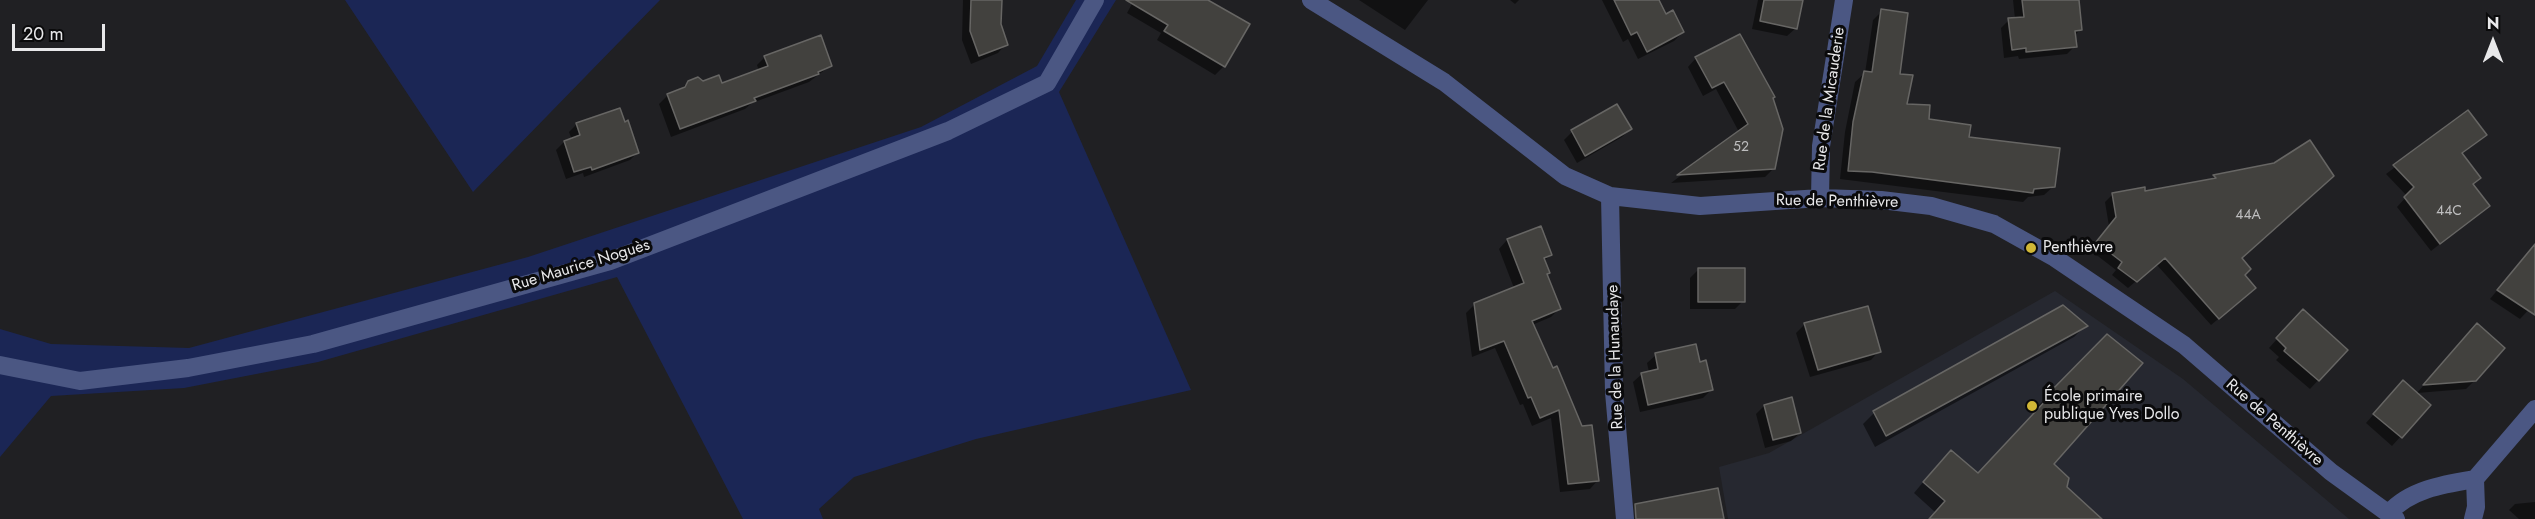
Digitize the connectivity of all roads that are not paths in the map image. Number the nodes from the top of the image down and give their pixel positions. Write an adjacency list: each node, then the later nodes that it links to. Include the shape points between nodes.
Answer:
1 (1095, 0): 6 (street, Rue Maurice Noguès, via 1047,83 948,131 610,261 313,344 188,369 80,381)
2 (1311, 0): 4 (street, Rue de Penthièvre, via 1444,82 1565,176)
3 (1844, 0): 5 (street, Rue de la Micauderie, via 1821,146)
4 (1610, 196): 5 (street, Rue de Penthièvre, via 1700,206); 10 (street, Rue de la Hunaudaye, via 1614,392)
5 (1820, 198): 9 (street, Rue de Penthièvre, via 1931,206 1994,224 2055,258 2184,345 2331,472)
6 (0, 365)
7 (2535, 409): 8 (street)
8 (2475, 479): 9 (street, via 2440,484 2400,502); 11 (street)
9 (2393, 516)
10 (1625, 519)
11 (2473, 519)

